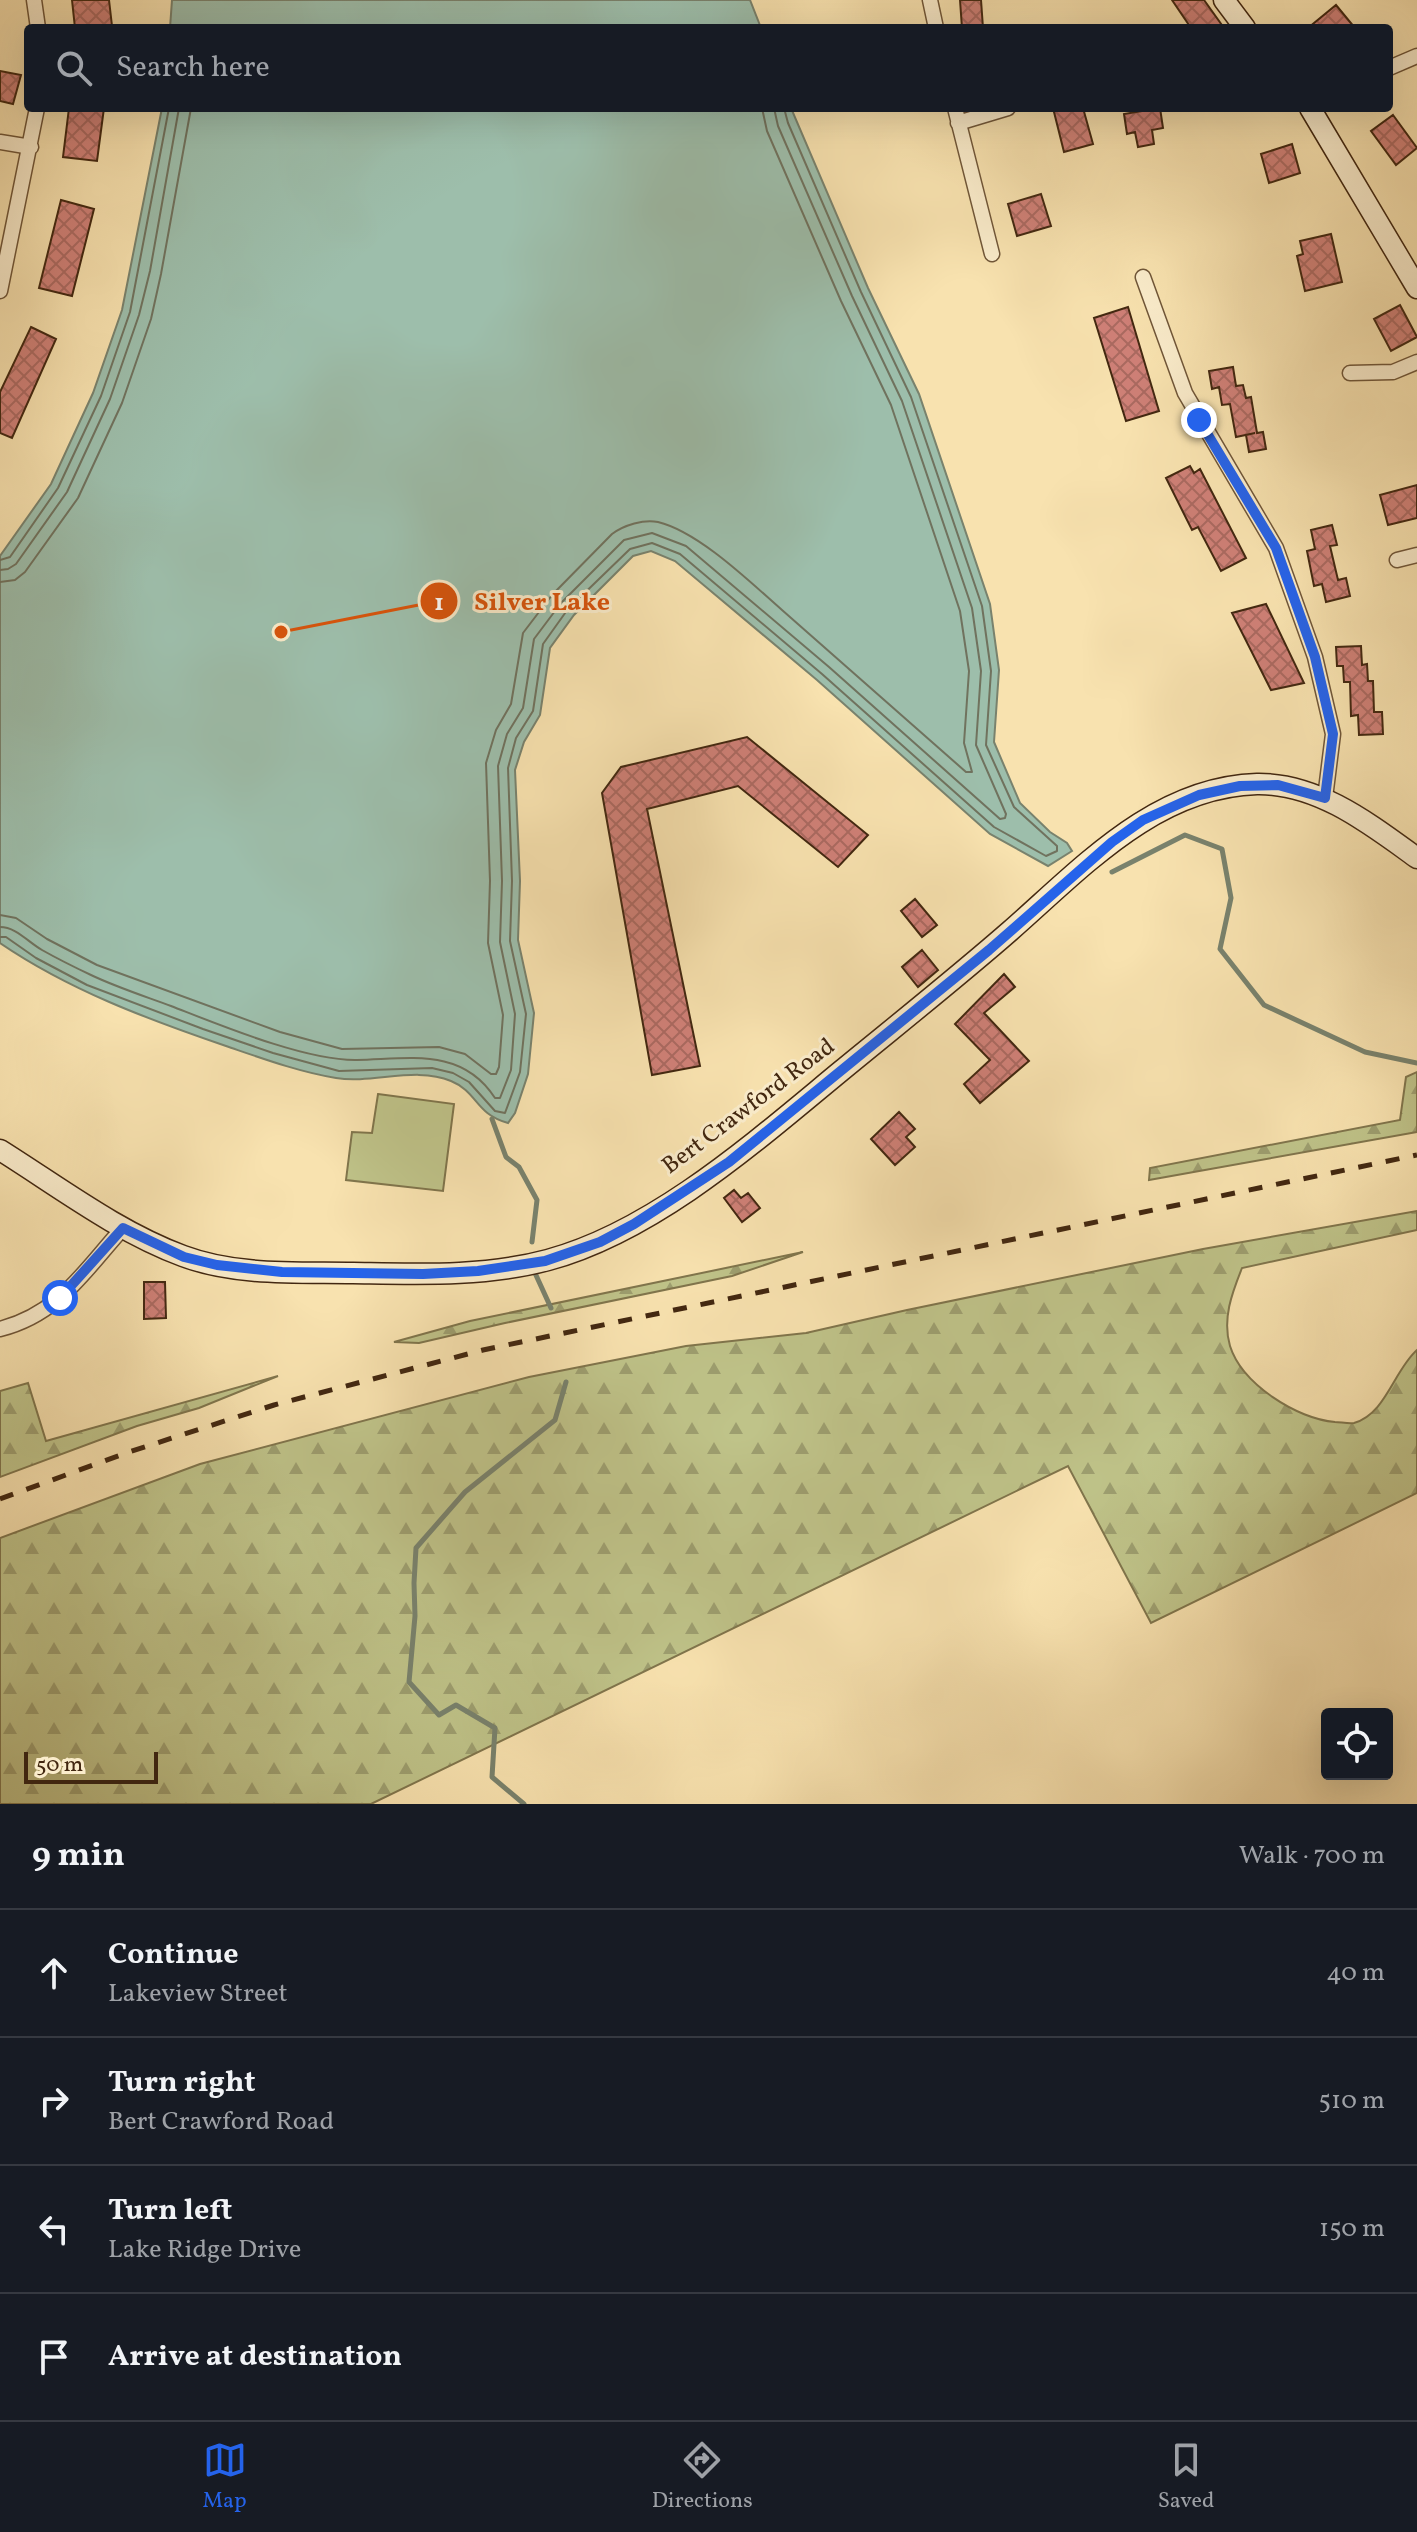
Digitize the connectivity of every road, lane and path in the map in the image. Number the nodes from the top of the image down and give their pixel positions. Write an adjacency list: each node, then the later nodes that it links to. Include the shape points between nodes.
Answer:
1 (34, 0): 4 (street)
2 (930, 0): 5 (street)
3 (1224, 0): 6 (street)
4 (37, 24)
5 (935, 24)
6 (1242, 24)
7 (1417, 56): 8 (street)
8 (1393, 66)
9 (36, 112): 15 (street)
10 (956, 112): 13 (street)
11 (995, 112): 13 (street)
12 (1317, 112): 18 (street)
13 (958, 123): 16 (street)
14 (0, 142): 15 (street)
15 (31, 147): 19 (street)
16 (992, 254)
17 (1143, 277): 24 (street, via 1185,393 1276,548 1315,657 1333,734)
18 (1417, 288)
19 (0, 291)
20 (1417, 362): 21 (street, via 1393,372)
21 (1350, 373)
22 (1417, 555): 23 (street)
23 (1397, 560)
24 (1325, 798): 25 (street, Bert Crawford Road); 27 (street, Bert Crawford Road, via 1278,785 1240,786 1199,795 1143,820 729,1162 600,1242 545,1261 478,1271 282,1272 184,1257)
25 (1417, 858)
26 (0, 1150): 27 (street, Bert Crawford Road)
27 (123, 1228): 28 (street, via 60,1298 32,1319)
28 (0, 1329)

